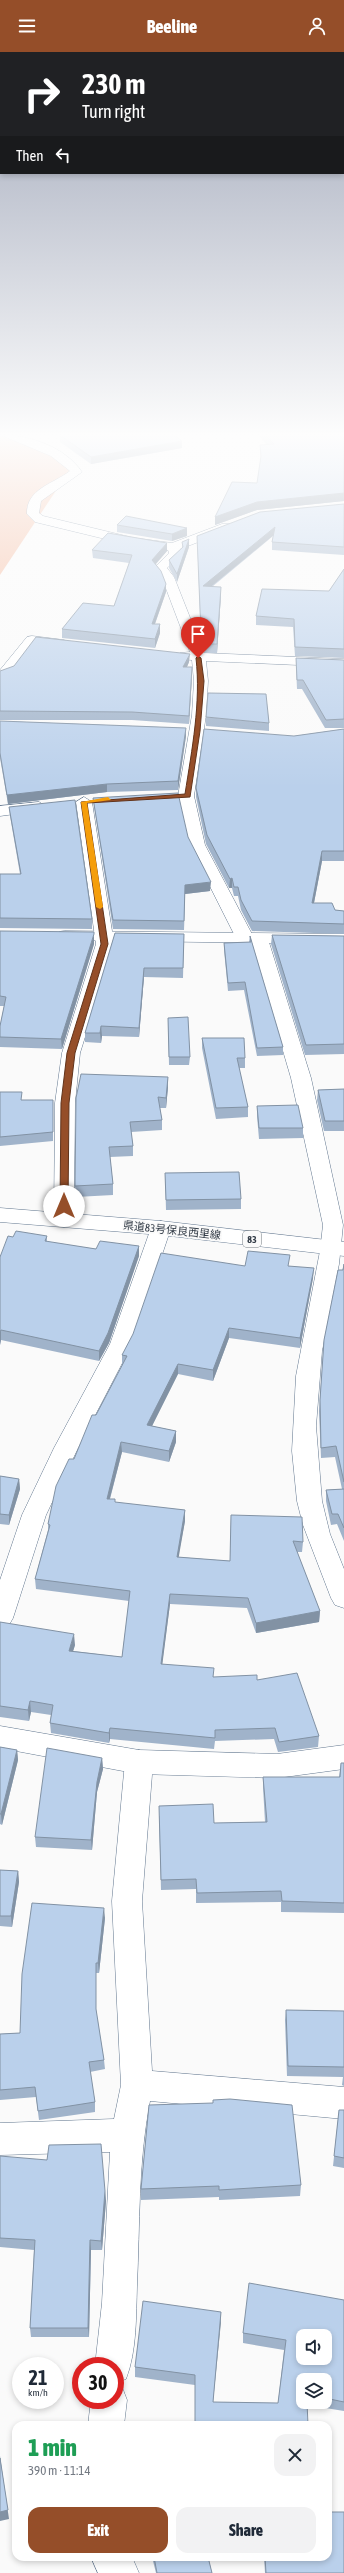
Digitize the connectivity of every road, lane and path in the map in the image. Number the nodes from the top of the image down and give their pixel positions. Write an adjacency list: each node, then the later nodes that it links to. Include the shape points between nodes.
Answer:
1 (175, 553): 4 (street, via 160,568 168,577)
2 (79, 645): 6 (street, via 32,640 8,671)
3 (175, 655): 4 (street)
4 (198, 658): 5 (street); 10 (street, via 202,681 197,731 180,796 197,845)
5 (344, 663)
6 (0, 675)
7 (0, 811): 9 (street, via 76,802)
8 (45, 935): 9 (street)
9 (104, 937): 10 (street); 13 (street, via 105,944 71,1053 65,1103)
10 (252, 938): 11 (street); 15 (street, via 301,1078)
11 (344, 939)
12 (0, 1214): 13 (street, 県道83号保良西里線 / 83)
13 (64, 1220): 14 (street, 県道83号保良西里線 / 83)
14 (161, 1228): 15 (street, 県道83号保良西里線 / 83); 17 (street, via 121,1344 34,1515)
15 (338, 1248): 16 (street, via 315,1327 303,1438 305,1481 315,1525)
16 (344, 1598)
17 (0, 1618)
18 (0, 1737): 20 (street)
19 (344, 1757): 20 (street, via 277,1766)
20 (139, 1762): 21 (street, via 127,1901)
21 (137, 2085): 22 (street); 23 (street)
22 (344, 2103)
23 (127, 2135): 24 (street); 25 (street, via 120,2303)
24 (0, 2139)
25 (114, 2357)
26 (108, 2409): 27 (street)
27 (106, 2421)
28 (112, 2561): 29 (street)
29 (120, 2573)

